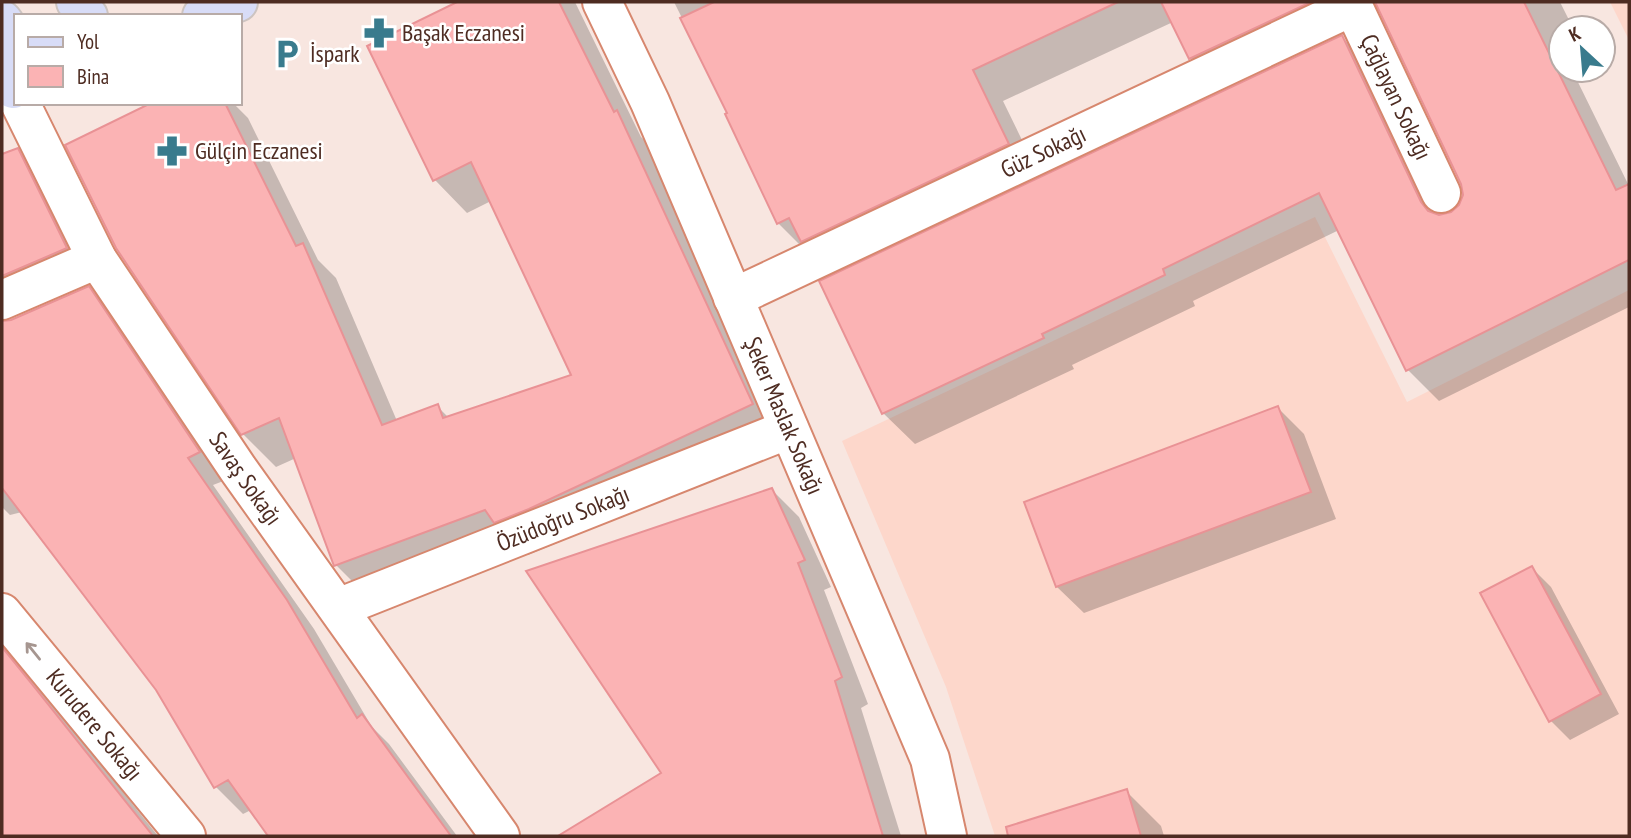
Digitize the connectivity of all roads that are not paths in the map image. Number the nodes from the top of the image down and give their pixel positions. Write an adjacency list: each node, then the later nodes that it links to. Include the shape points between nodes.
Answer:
1 (238, 2): 4 (main road)
2 (602, 2): 12 (street, Şeker Maslak Sokağı, via 650,102)
3 (1352, 4): 10 (street, Çağlayan Sokağı); 12 (street, Güz Sokağı)
4 (207, 14)
5 (2, 20): 6 (main road)
6 (14, 50)
7 (14, 74): 8 (main road)
8 (13, 94)
9 (19, 105): 11 (street, Savaş Sokağı)
10 (1441, 193)
11 (97, 259): 13 (street); 15 (street, Savaş Sokağı)
12 (733, 299): 14 (street, Şeker Maslak Sokağı)
13 (2, 300)
14 (789, 429): 15 (street, Özüdoğru Sokağı); 19 (street, Şeker Maslak Sokağı, via 930,759)
15 (338, 608): 18 (street, Savaş Sokağı)
16 (2, 613): 17 (street, Kurudere Sokağı, one-way to 16)
17 (186, 836)
18 (499, 836)
19 (947, 836)

